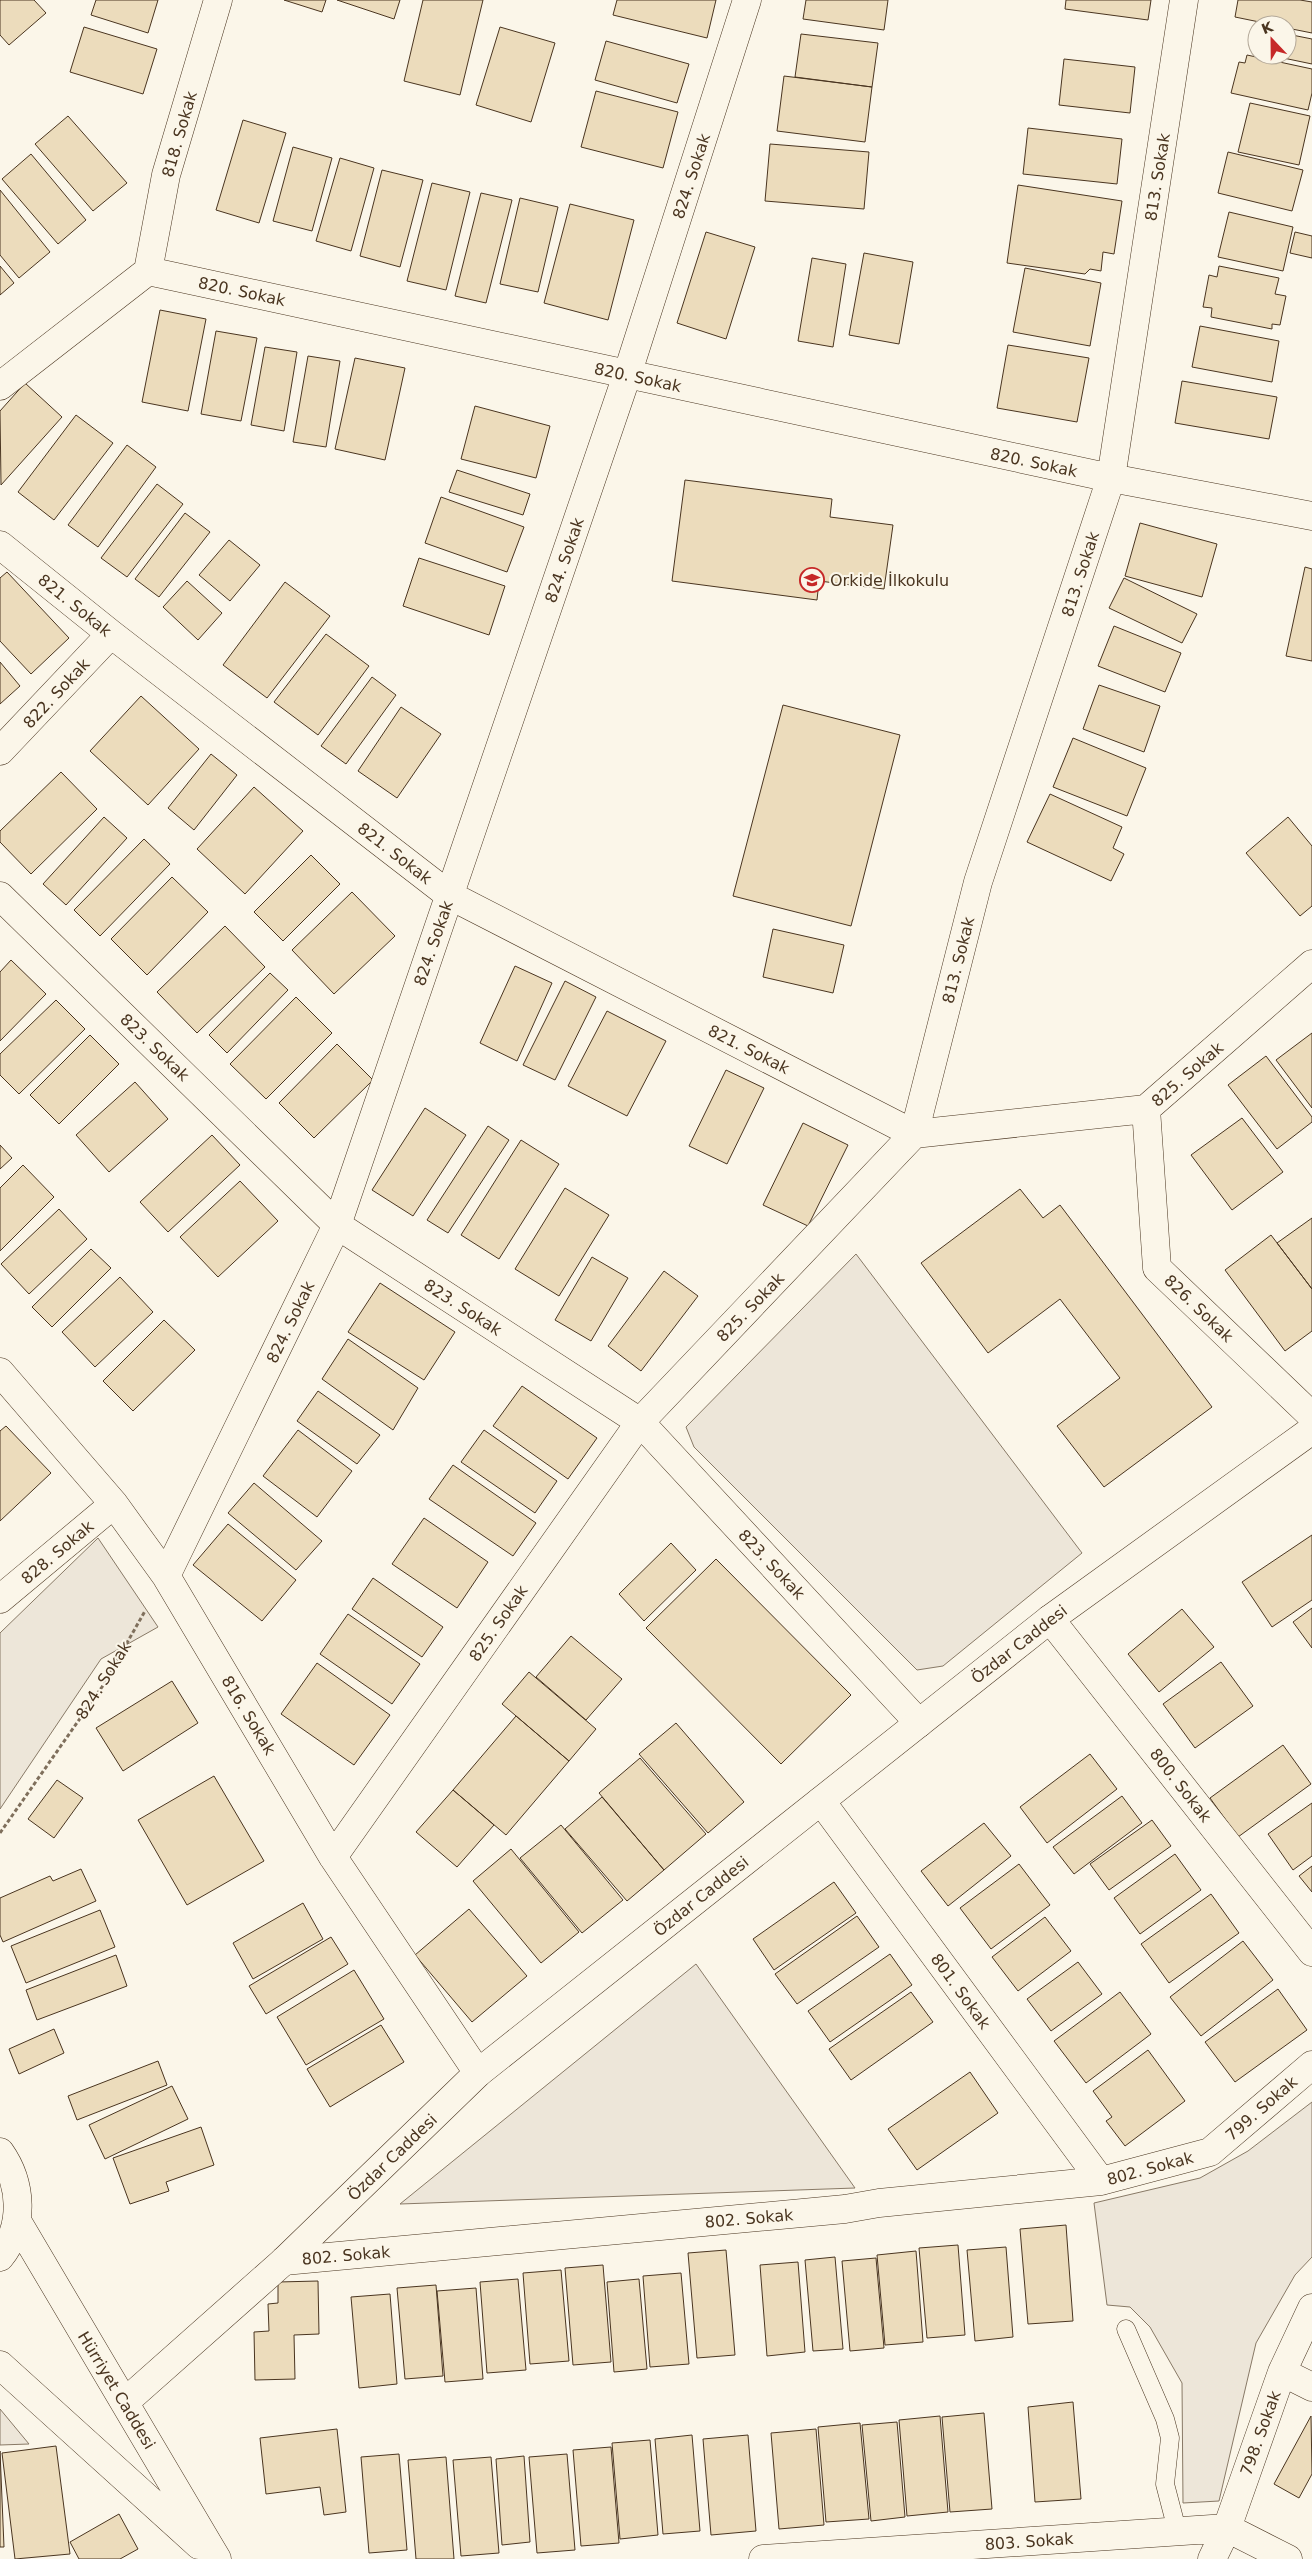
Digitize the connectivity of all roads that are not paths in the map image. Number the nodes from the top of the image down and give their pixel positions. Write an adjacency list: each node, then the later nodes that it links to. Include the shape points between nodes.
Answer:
1 (218, 0): 4 (street, 818. Sokak, via 166,175)
2 (747, 0): 5 (street, 824. Sokak)
3 (1184, 0): 7 (street, 813. Sokak)
4 (148, 270): 5 (street, 820. Sokak); 6 (street)
5 (627, 375): 7 (street, 820. Sokak); 12 (street, 824. Sokak)
6 (0, 386)
7 (1112, 478): 8 (street, 820. Sokak); 16 (street, 813. Sokak, via 978,882)
8 (1312, 516)
9 (0, 545): 10 (street, 821. Sokak)
10 (111, 634): 11 (street, 822. Sokak); 12 (street, 821. Sokak)
11 (0, 751)
12 (449, 895): 16 (street, 821. Sokak); 17 (street, 824. Sokak)
13 (0, 896): 17 (street, 823. Sokak)
14 (1312, 964): 15 (street, 825. Sokak)
15 (1146, 1109): 16 (street, 825. Sokak); 19 (street, 826. Sokak, via 1157,1268)
16 (914, 1134): 20 (street, 825. Sokak)
17 (337, 1225): 20 (street, 823. Sokak); 23 (street, 824. Sokak)
18 (0, 1372): 22 (street, 816. Sokak)
19 (1312, 1416)
20 (640, 1422): 26 (street, 823. Sokak); 28 (street, 825. Sokak)
21 (1312, 1430): 25 (street, Özdar Caddesi)
22 (114, 1504): 23 (street, 816. Sokak); 24 (street, 828. Sokak)
23 (166, 1576): 28 (street, 816. Sokak)
24 (0, 1599)
25 (1050, 1619): 26 (street, Özdar Caddesi); 29 (street, 800. Sokak)
26 (919, 1723): 27 (street, Özdar Caddesi)
27 (820, 1800): 31 (street, Özdar Caddesi); 34 (street, 801. Sokak)
28 (333, 1857): 31 (street, 816. Sokak)
29 (1312, 1952)
30 (1312, 2064): 33 (street, 799. Sokak)
31 (478, 2073): 37 (street, Özdar Caddesi)
32 (0, 2152): 35 (street, via 9,2164 18,2191)
33 (1210, 2152): 34 (street, 802. Sokak)
34 (1101, 2181): 37 (street, 802. Sokak, via 835,2210)
35 (17, 2221): 36 (street); 43 (street, Hürriyet Caddesi)
36 (0, 2257)
37 (284, 2261): 43 (street, Özdar Caddesi)
38 (1312, 2308): 41 (street, 798. Sokak)
39 (1126, 2329): 45 (lane, via 1170,2438 1165,2484)
40 (0, 2365): 46 (street, Hürriyet Caddesi)
41 (1282, 2372): 42 (street); 44 (street, 798. Sokak)
42 (1312, 2387)
43 (125, 2402): 46 (street, Hürriyet Caddesi)
44 (1227, 2528): 45 (street, 803. Sokak); 48 (street, 798. Sokak); 49 (street, 803. Sokak)
45 (1177, 2530): 47 (street, 803. Sokak)
46 (216, 2559)
47 (763, 2559)
48 (1212, 2559)
49 (1288, 2559)

